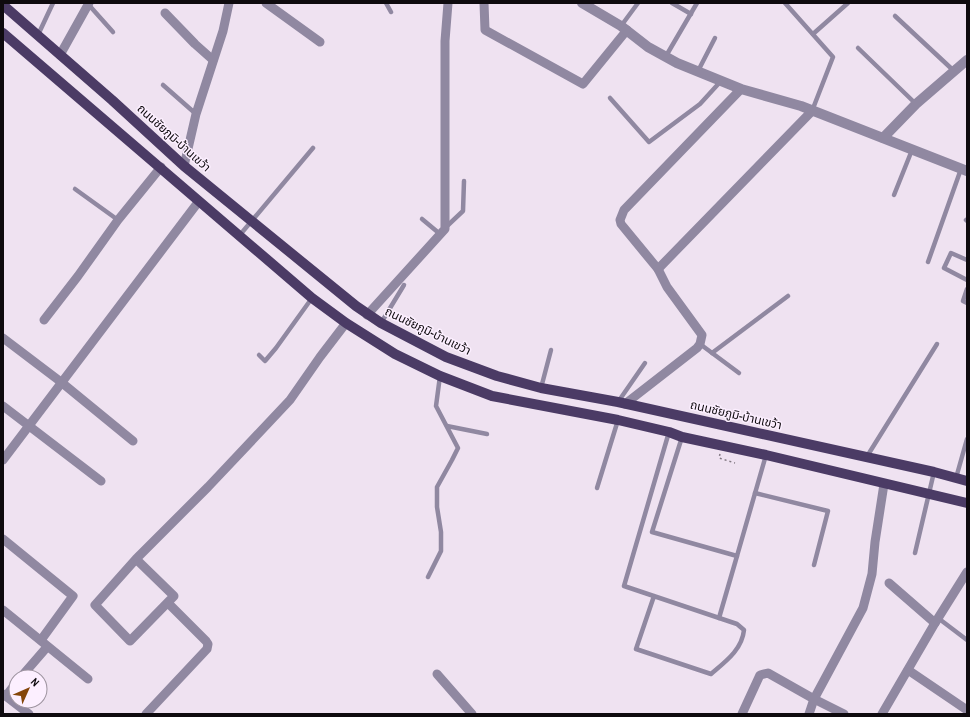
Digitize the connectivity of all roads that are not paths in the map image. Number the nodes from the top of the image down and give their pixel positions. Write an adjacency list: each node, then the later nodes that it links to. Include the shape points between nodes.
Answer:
1 (53, 3): 23 (lane)
2 (229, 3): 29 (street)
3 (266, 3): 25 (street)
4 (386, 3): 15 (lane)
5 (448, 3): 53 (street)
6 (484, 3): 19 (street, via 485,30 583,84)
7 (582, 3): 19 (street)
8 (638, 3): 19 (lane)
9 (672, 3): 17 (lane)
10 (697, 3): 17 (lane)
11 (785, 3): 22 (lane)
12 (848, 3): 22 (lane)
13 (88, 4): 21 (lane); 27 (street)
14 (3, 5): 23 (main road, ถนนชัยภูมิ-บ้านเขว้า)
15 (391, 12)
16 (165, 14): 29 (street)
17 (691, 14): 28 (lane)
18 (895, 16): 32 (lane)
19 (624, 28): 28 (street, via 648,47)
20 (3, 32): 44 (main road)
21 (113, 32)
22 (813, 34): 38 (lane, via 833,57)
23 (38, 35): 27 (main road, ถนนชัยภูมิ-บ้านเขว้า)
24 (715, 38): 31 (lane)
25 (320, 42)
26 (858, 48): 37 (lane)
27 (60, 55): 43 (main road, ถนนชัยภูมิ-บ้านเขว้า)
28 (666, 56): 31 (street, via 676,63)
29 (213, 60): 39 (street)
30 (967, 60): 32 (street)
31 (698, 71): 33 (street)
32 (954, 71): 37 (street)
33 (721, 80): 35 (street); 36 (lane, via 700,104 649,142)
34 (163, 85): 39 (lane)
35 (740, 89): 38 (street); 57 (street, via 621,216 621,224)
36 (610, 98)
37 (916, 104): 40 (street)
38 (812, 111): 40 (street); 57 (street)
39 (196, 114): 43 (street)
40 (884, 138): 42 (street)
41 (313, 148): 52 (lane)
42 (912, 150): 45 (street); 48 (lane)
43 (184, 166): 52 (main road, ถนนชัยภูมิ-บ้านเขว้า)
44 (161, 167): 49 (main road); 51 (street)
45 (964, 170): 56 (lane)
46 (464, 181): 53 (lane, via 463,211)
47 (75, 189): 51 (lane)
48 (894, 195)
49 (199, 201): 54 (main road); 77 (street)
50 (422, 219): 53 (lane)
51 (118, 220): 65 (street)
52 (251, 222): 54 (lane); 64 (main road, ถนนชัยภูมิ-บ้านเขว้า)
53 (442, 231): 64 (street)
54 (239, 236): 62 (main road)
55 (967, 260): 58 (lane, via 951,253 944,268)
56 (928, 262)
57 (658, 269): 69 (street, via 700,331)
58 (967, 280)
59 (404, 286): 67 (lane)
60 (967, 289): 63 (lane, via 963,301)
61 (788, 296): 72 (lane)
62 (312, 298): 66 (main road); 73 (lane, via 265,361)
63 (967, 303)
64 (367, 315): 67 (main road, ถนนชัยภูมิ-บ้านเขว้า)
65 (44, 320)
66 (346, 323): 76 (main road, via 395,354); 104 (street, via 290,400)
67 (381, 323): 78 (main road, ถนนชัยภูมิ-บ้านเขว้า, via 446,357 497,376)
68 (3, 338): 77 (street)
69 (700, 344): 72 (lane); 79 (street)
70 (937, 344): 90 (lane)
71 (550, 350): 78 (lane)
72 (712, 353): 75 (lane)
73 (259, 355)
74 (645, 363): 79 (lane)
75 (739, 373)
76 (440, 376): 81 (main road, via 492,396); 83 (lane, via 436,406)
77 (61, 382): 82 (street); 88 (street)
78 (541, 388): 79 (main road, ถนนชัยภูมิ-บ้านเขว้า)
79 (622, 403): 90 (main road, ถนนชัยภูมิ-บ้านเขว้า)
80 (3, 406): 82 (street)
81 (618, 420): 84 (main road); 97 (lane)
82 (29, 425): 91 (street); 94 (street)
83 (446, 426): 85 (lane); 107 (lane, via 458,448 437,487 441,551)
84 (669, 432): 86 (main road); 109 (lane, via 624,586)
85 (487, 434)
86 (682, 437): 89 (main road); 103 (lane, via 652,532)
87 (967, 439): 93 (lane)
88 (133, 441)
89 (766, 455): 96 (main road); 98 (lane)
90 (866, 458): 92 (main road, ถนนชัยภูมิ-บ้านเขว้า)
91 (3, 460)
92 (934, 472): 93 (main road, ถนนชัยภูมิ-บ้านเขว้า); 99 (lane)
93 (956, 478): 95 (main road, ถนนชัยภูมิ-บ้านเขว้า)
94 (101, 481)
95 (967, 481)
96 (884, 484): 99 (main road); 121 (street, via 872,574 863,608)
97 (597, 488)
98 (755, 493): 103 (lane); 105 (lane, via 828,511)
99 (928, 493): 100 (main road); 102 (lane)
100 (967, 503)
101 (3, 539): 115 (street, via 73,596)
102 (915, 553)
103 (737, 556): 112 (lane)
104 (136, 559): 110 (street, via 174,596); 110 (street, via 95,605 130,641)
105 (814, 565)
106 (967, 572): 113 (street)
107 (428, 577)
108 (888, 582): 113 (street)
109 (654, 596): 112 (lane); 112 (lane, via 636,648 711,674 735,653 743,637 744,630 737,624)
110 (168, 603): 124 (street, via 208,644 207,649)
111 (3, 610): 115 (street)
112 (719, 618)
113 (936, 620): 114 (lane); 117 (street)
114 (967, 640)
115 (44, 643): 116 (street); 119 (street)
116 (26, 669)
117 (908, 670): 122 (street); 129 (street)
118 (437, 674): 125 (street)
119 (88, 679)
120 (4, 695): 123 (street)
121 (814, 699): 126 (street, via 764,673 760,675); 127 (street); 128 (street)
122 (967, 710)
123 (29, 714)
124 (146, 714)
125 (472, 714)
126 (742, 714)
127 (809, 714)
128 (844, 714)
129 (882, 714)

